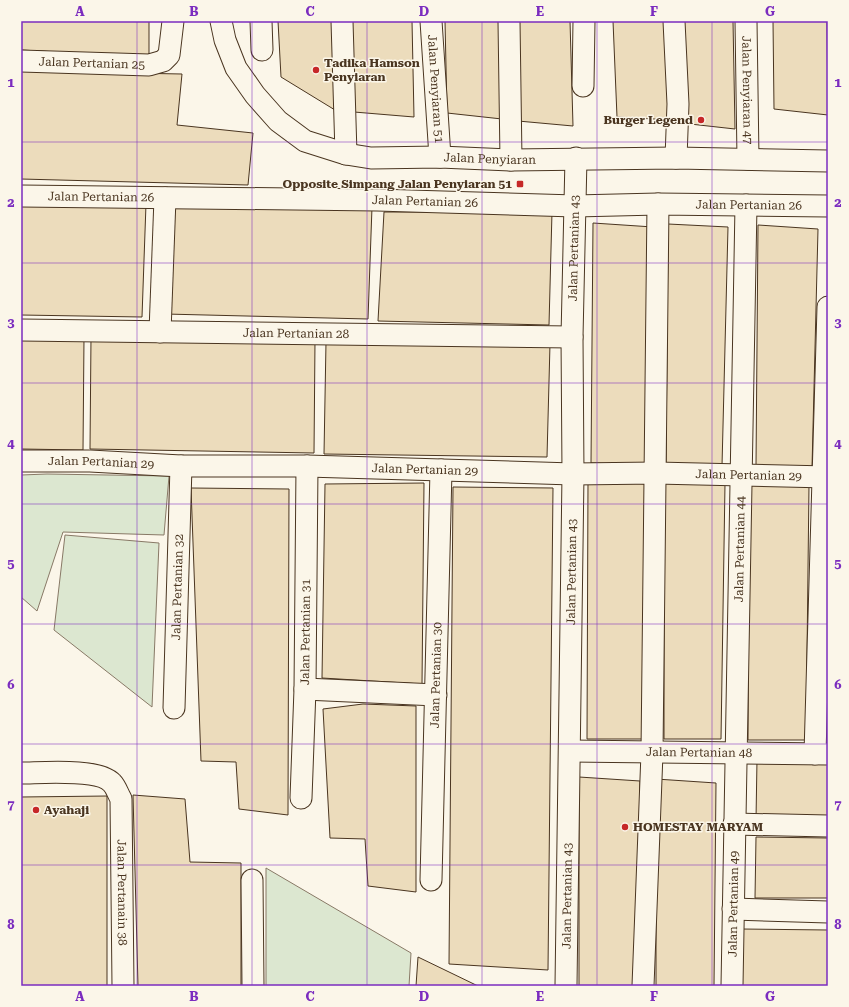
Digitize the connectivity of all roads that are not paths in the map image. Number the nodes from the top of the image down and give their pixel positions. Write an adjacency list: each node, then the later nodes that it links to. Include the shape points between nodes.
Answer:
1 (173, 21): 11 (street, Jalan Pertanian 25, via 169,55 163,62 149,65)
2 (222, 21): 13 (street, Jalan Penyiaran, via 225,40 236,68 278,121 305,141)
3 (261, 21): 10 (street)
4 (342, 21): 13 (street)
5 (431, 21): 14 (street, Jalan Penyiaran 51)
6 (509, 21): 18 (street)
7 (584, 21): 12 (street)
8 (674, 21): 16 (street, via 678,104)
9 (746, 21): 17 (street, Jalan Penyiaran 47)
10 (262, 50)
11 (21, 61)
12 (583, 86)
13 (346, 154): 14 (street, Jalan Penyiaran, via 371,158)
14 (440, 157): 18 (street, Jalan Penyiaran)
15 (576, 158): 16 (street, Jalan Penyiaran); 18 (street, Jalan Penyiaran); 24 (street, Jalan Pertanian 43)
16 (676, 158): 17 (street, Jalan Penyiaran)
17 (748, 159): 19 (street, Jalan Penyiaran)
18 (511, 160)
19 (828, 161)
20 (21, 196): 21 (street, Jalan Pertanian 26)
21 (165, 198): 24 (street, Jalan Pertanian 26); 28 (street)
22 (658, 204): 23 (street, Jalan Pertanian 26); 24 (street, Jalan Pertanian 26); 34 (street)
23 (746, 205): 25 (street, Jalan Pertanian 26); 36 (street, Jalan Pertanian 44)
24 (575, 206): 29 (street, Jalan Pertanian 43)
25 (828, 206)
26 (828, 307): 37 (street)
27 (21, 330): 28 (street, Jalan Pertanian 28)
28 (160, 332): 29 (street, Jalan Pertanian 28)
29 (572, 337): 35 (street, Jalan Pertanian 43)
30 (21, 461): 31 (street, Jalan Pertanian 29, via 90,461)
31 (182, 466): 32 (street, Jalan Pertanian 29); 40 (street, Jalan Pertanian 32)
32 (307, 466): 33 (street, Jalan Pertanian 29); 38 (street, Jalan Pertanian 31)
33 (441, 470): 35 (street, Jalan Pertanian 29); 39 (street, Jalan Pertanian 30)
34 (656, 473): 35 (street, Jalan Pertanian 29); 36 (street, Jalan Pertanian 29); 42 (street)
35 (573, 474): 41 (street, Jalan Pertanian 43)
36 (740, 475): 37 (street, Jalan Pertanian 29); 43 (street, Jalan Pertanian 44)
37 (826, 477): 44 (street)
38 (305, 689): 39 (street); 47 (street, Jalan Pertanian 31)
39 (436, 695): 51 (street, Jalan Pertanian 30)
40 (174, 708)
41 (570, 751): 42 (street, Jalan Pertanian 48); 56 (street, Jalan Pertanian 43)
42 (652, 753): 43 (street, Jalan Pertanian 48); 57 (street)
43 (735, 753): 44 (street, Jalan Pertanian 48); 46 (street, Jalan Pertanian 44)
44 (822, 754)
45 (21, 773): 54 (street, Jalan Pertanain 38, via 103,776 112,783 121,800)
46 (734, 774): 48 (street, Jalan Pertanian 49)
47 (301, 798)
48 (734, 824): 49 (street); 52 (street, Jalan Pertanian 49)
49 (828, 826)
50 (252, 880): 55 (street)
51 (431, 880)
52 (733, 909): 53 (street); 58 (street, Jalan Pertanian 49)
53 (828, 912)
54 (123, 986)
55 (254, 986)
56 (566, 986)
57 (643, 986)
58 (732, 986)

